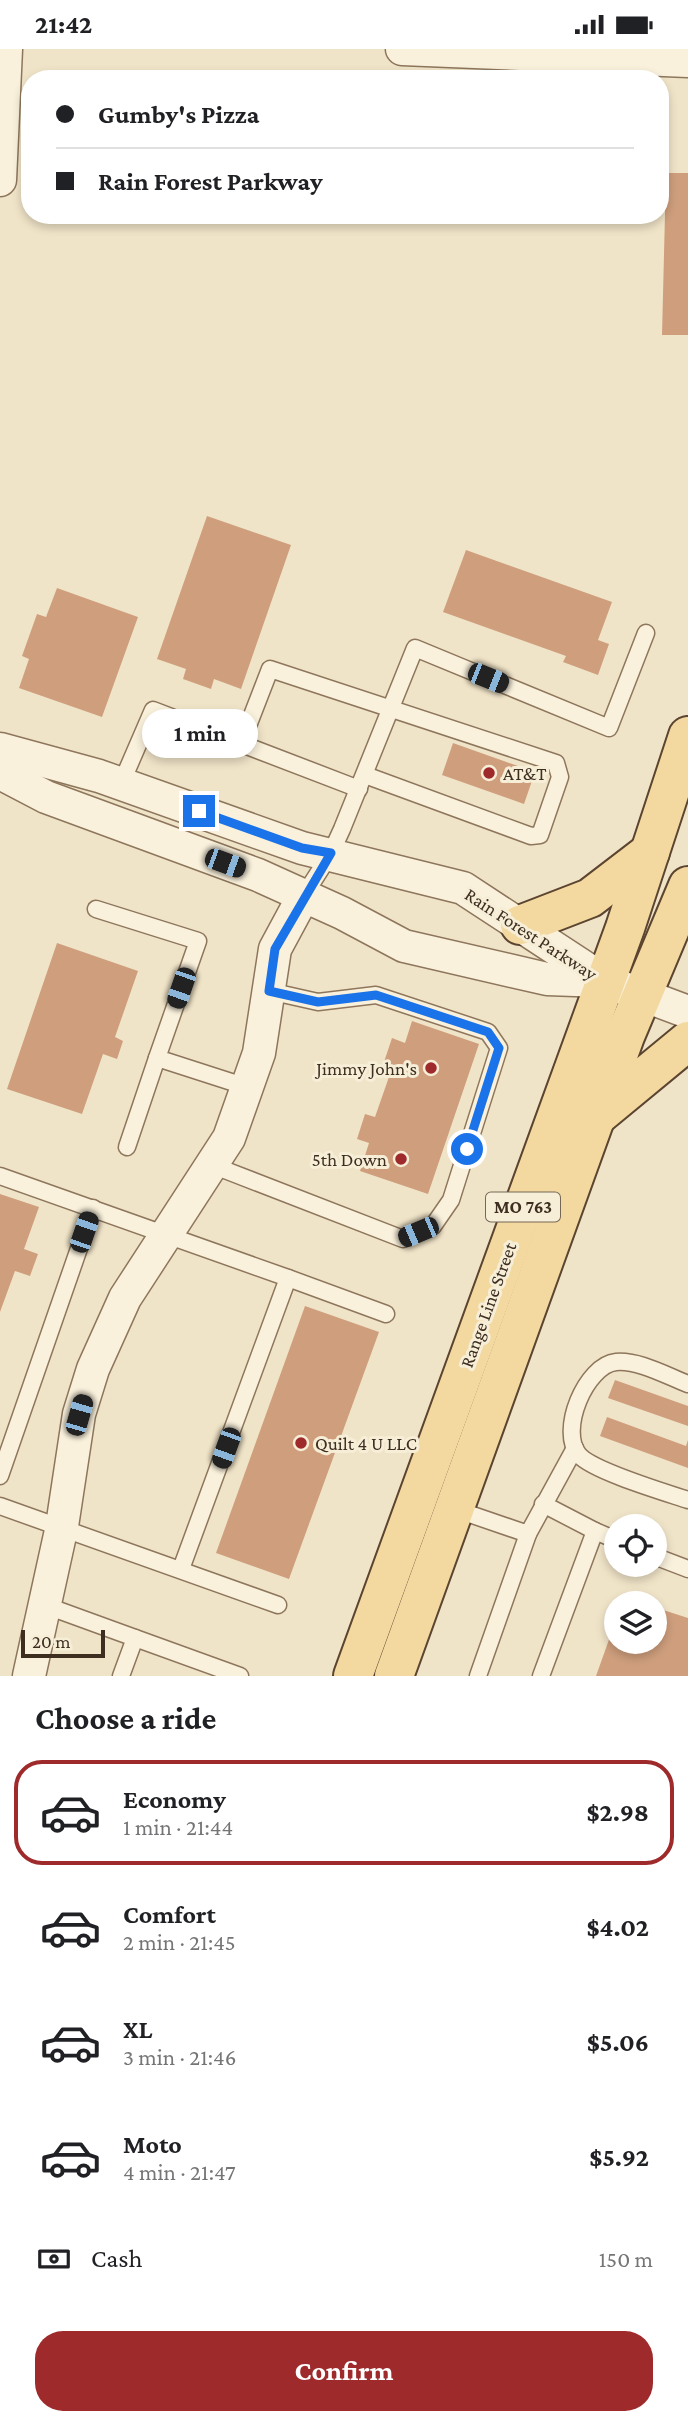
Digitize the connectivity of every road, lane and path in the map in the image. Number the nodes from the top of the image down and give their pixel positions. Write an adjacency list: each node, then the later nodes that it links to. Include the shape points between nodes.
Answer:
1 (6, 49): 6 (street)
2 (402, 49): 3 (street)
3 (499, 51): 4 (street)
4 (622, 53): 5 (street)
5 (688, 61)
6 (0, 180)
7 (646, 633): 8 (lane, via 609,728 415,647)
8 (391, 708): 10 (lane, via 270,669); 13 (lane); 13 (lane, via 556,763 561,777 540,835 531,836)
9 (688, 736): 15 (main road, Range Line Street / MO 763)
10 (241, 744): 13 (lane); 14 (lane, via 153,710)
11 (0, 749): 14 (street, Rain Forest Parkway)
12 (0, 773): 18 (street, Rain Forest Parkway, via 46,797 258,875)
13 (362, 782): 16 (lane)
14 (121, 784): 16 (street, Rain Forest Parkway, via 302,848)
15 (650, 852): 20 (main road, via 590,898); 21 (main road, Range Line Street / MO 763)
16 (331, 853): 18 (lane); 20 (street, Rain Forest Parkway, via 463,888)
17 (688, 885): 23 (main road, Range Line Street / MO 763)
18 (303, 897): 21 (street, Rain Forest Parkway, via 404,946 547,979); 22 (street, via 275,949)
19 (96, 909): 26 (lane, via 198,941)
20 (520, 925): 21 (street, Rain Forest Parkway)
21 (605, 981): 23 (street); 56 (main road, Range Line Street / MO 763)
22 (269, 991): 27 (street, via 259,1053); 30 (lane, via 318,1002 376,995 488,1032 499,1048 451,1200 433,1226 403,1239)
23 (644, 996): 24 (street); 28 (main road, Range Line Street / MO 763)
24 (688, 1012)
25 (688, 1041): 28 (main road)
26 (157, 1058): 27 (lane); 29 (lane)
27 (247, 1087): 30 (street, via 229,1137)
28 (596, 1117): 42 (main road, Range Line Street / MO 763)
29 (128, 1147)
30 (212, 1165): 33 (street)
31 (0, 1176): 32 (lane)
32 (93, 1208): 33 (lane); 38 (lane)
33 (168, 1234): 34 (lane); 43 (street, via 125,1298 93,1369 79,1415)
34 (288, 1278): 35 (lane); 48 (lane)
35 (386, 1314)
36 (688, 1384): 37 (lane, via 629,1362 600,1368 583,1391 570,1425)
37 (575, 1448): 39 (lane, via 593,1465); 40 (lane)
38 (0, 1476)
39 (688, 1500)
40 (543, 1504): 44 (lane); 45 (lane)
41 (0, 1506): 43 (lane)
42 (455, 1509): 45 (lane); 57 (main road, Range Line Street / MO 763)
43 (62, 1526): 48 (lane); 51 (street)
44 (595, 1531): 46 (lane); 59 (lane)
45 (528, 1534): 58 (lane)
46 (604, 1535)
47 (667, 1561): 49 (lane)
48 (181, 1569): 50 (lane)
49 (688, 1570)
50 (278, 1605)
51 (47, 1606): 52 (lane); 53 (street)
52 (135, 1638): 54 (lane); 55 (lane)
53 (29, 1676)
54 (121, 1676)
55 (240, 1676)
56 (354, 1676)
57 (394, 1676)
58 (478, 1676)
59 (541, 1676)

